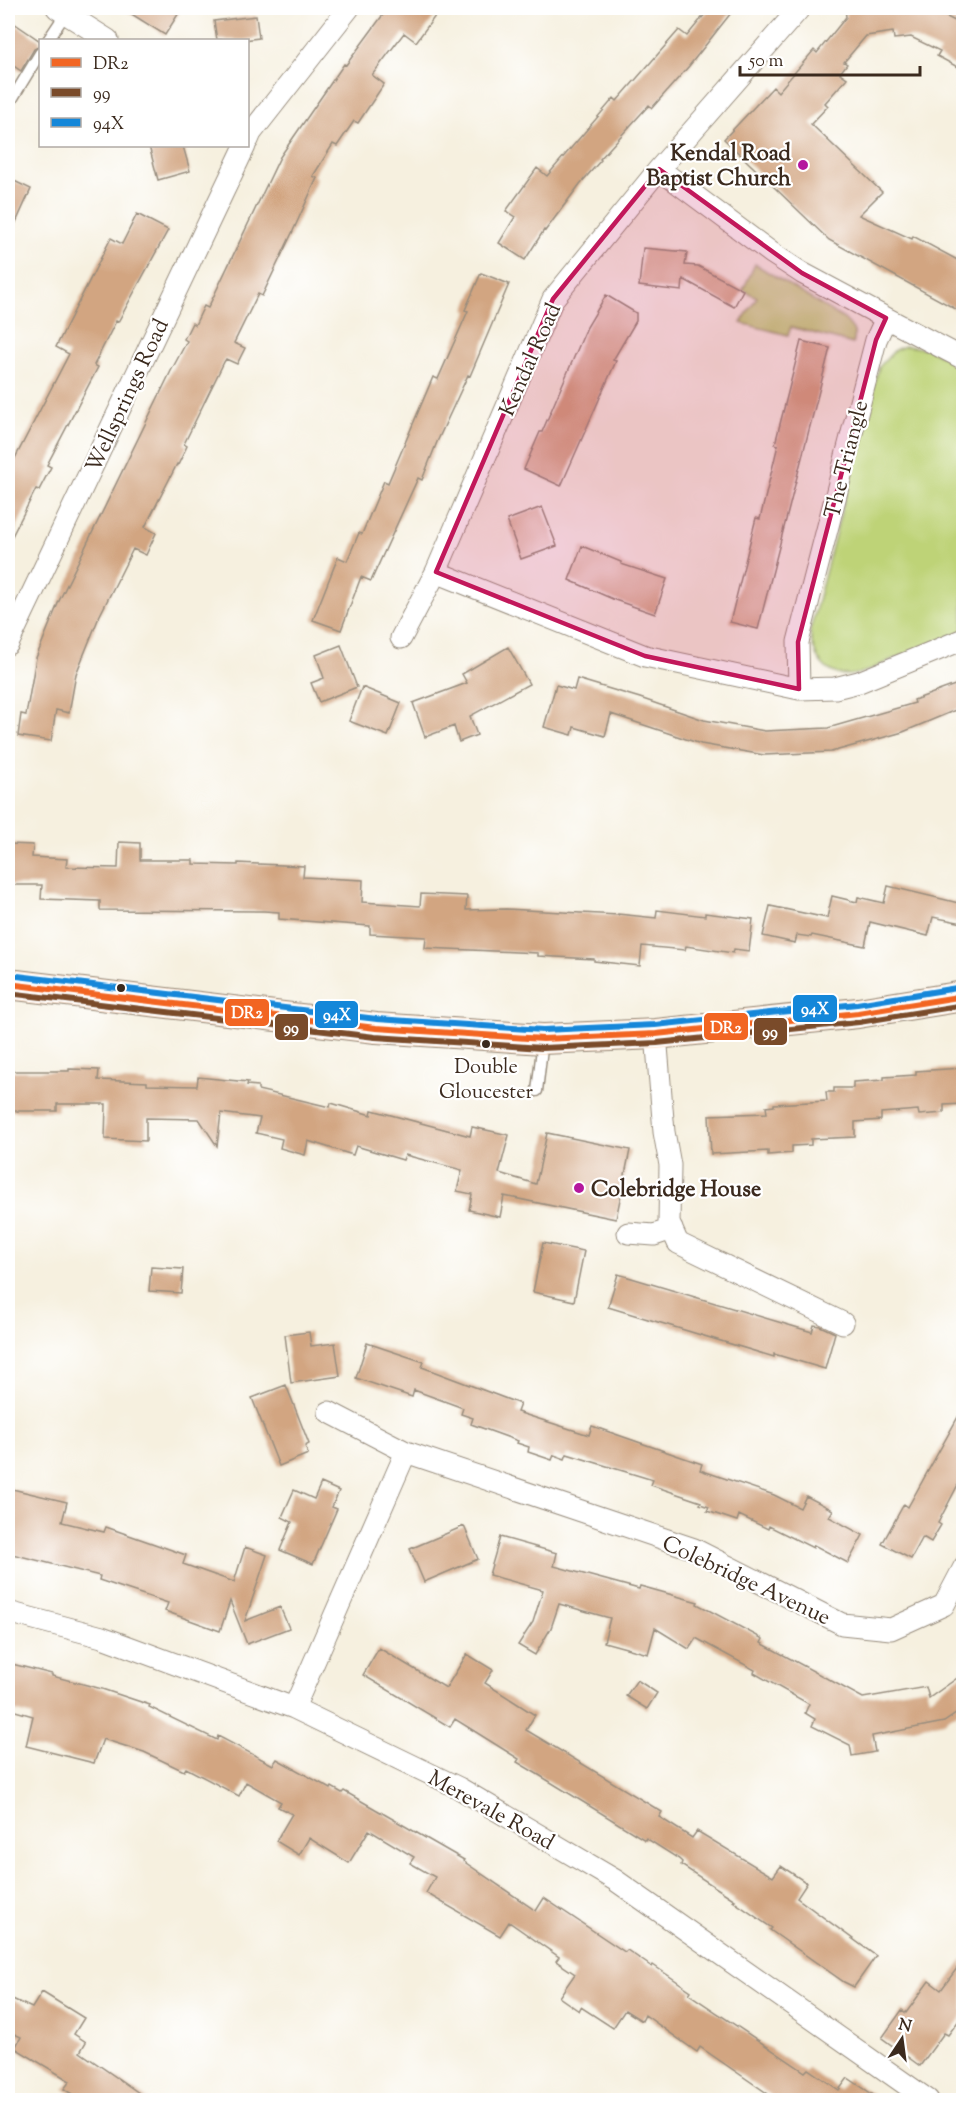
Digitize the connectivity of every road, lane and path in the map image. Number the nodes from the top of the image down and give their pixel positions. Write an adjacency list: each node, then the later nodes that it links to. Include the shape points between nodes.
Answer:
1 (349, 8): 8 (street, Wellsprings Road)
2 (800, 8): 10 (street, Kendal Road)
3 (61, 10): 4 (lane); 5 (street)
4 (48, 39)
5 (106, 39)
6 (39, 55): 7 (lane)
7 (8, 106)
8 (249, 136)
9 (243, 147): 16 (street, Wellsprings Road)
10 (659, 169): 11 (street, via 773,254); 13 (street, Kendal Road, via 553,299)
11 (886, 318): 12 (street); 17 (street, The Triangle, via 873,351 798,642)
12 (963, 359)
13 (436, 572): 14 (street, Kendal Road); 17 (street, via 645,656)
14 (401, 638)
15 (963, 639): 17 (street, via 859,681 836,688)
16 (8, 644)
17 (799, 690)
18 (8, 984): 21 (main road, via 376,1028)
19 (963, 996): 20 (main road)
20 (656, 1034): 21 (main road); 23 (street, via 670,1165)
21 (543, 1039): 22 (lane)
22 (537, 1091)
23 (672, 1229): 24 (street, via 654,1235); 25 (street, via 678,1243)
24 (628, 1233)
25 (843, 1323)
26 (329, 1412): 27 (street, Colebridge Avenue)
27 (406, 1452): 28 (street, Colebridge Avenue, via 694,1549 842,1624 891,1629 944,1605); 30 (street)
28 (963, 1566)
29 (8, 1612): 30 (street, Merevale Road, via 102,1637)
30 (294, 1708): 31 (street, Merevale Road, via 459,1788 615,1880)
31 (928, 2100)

